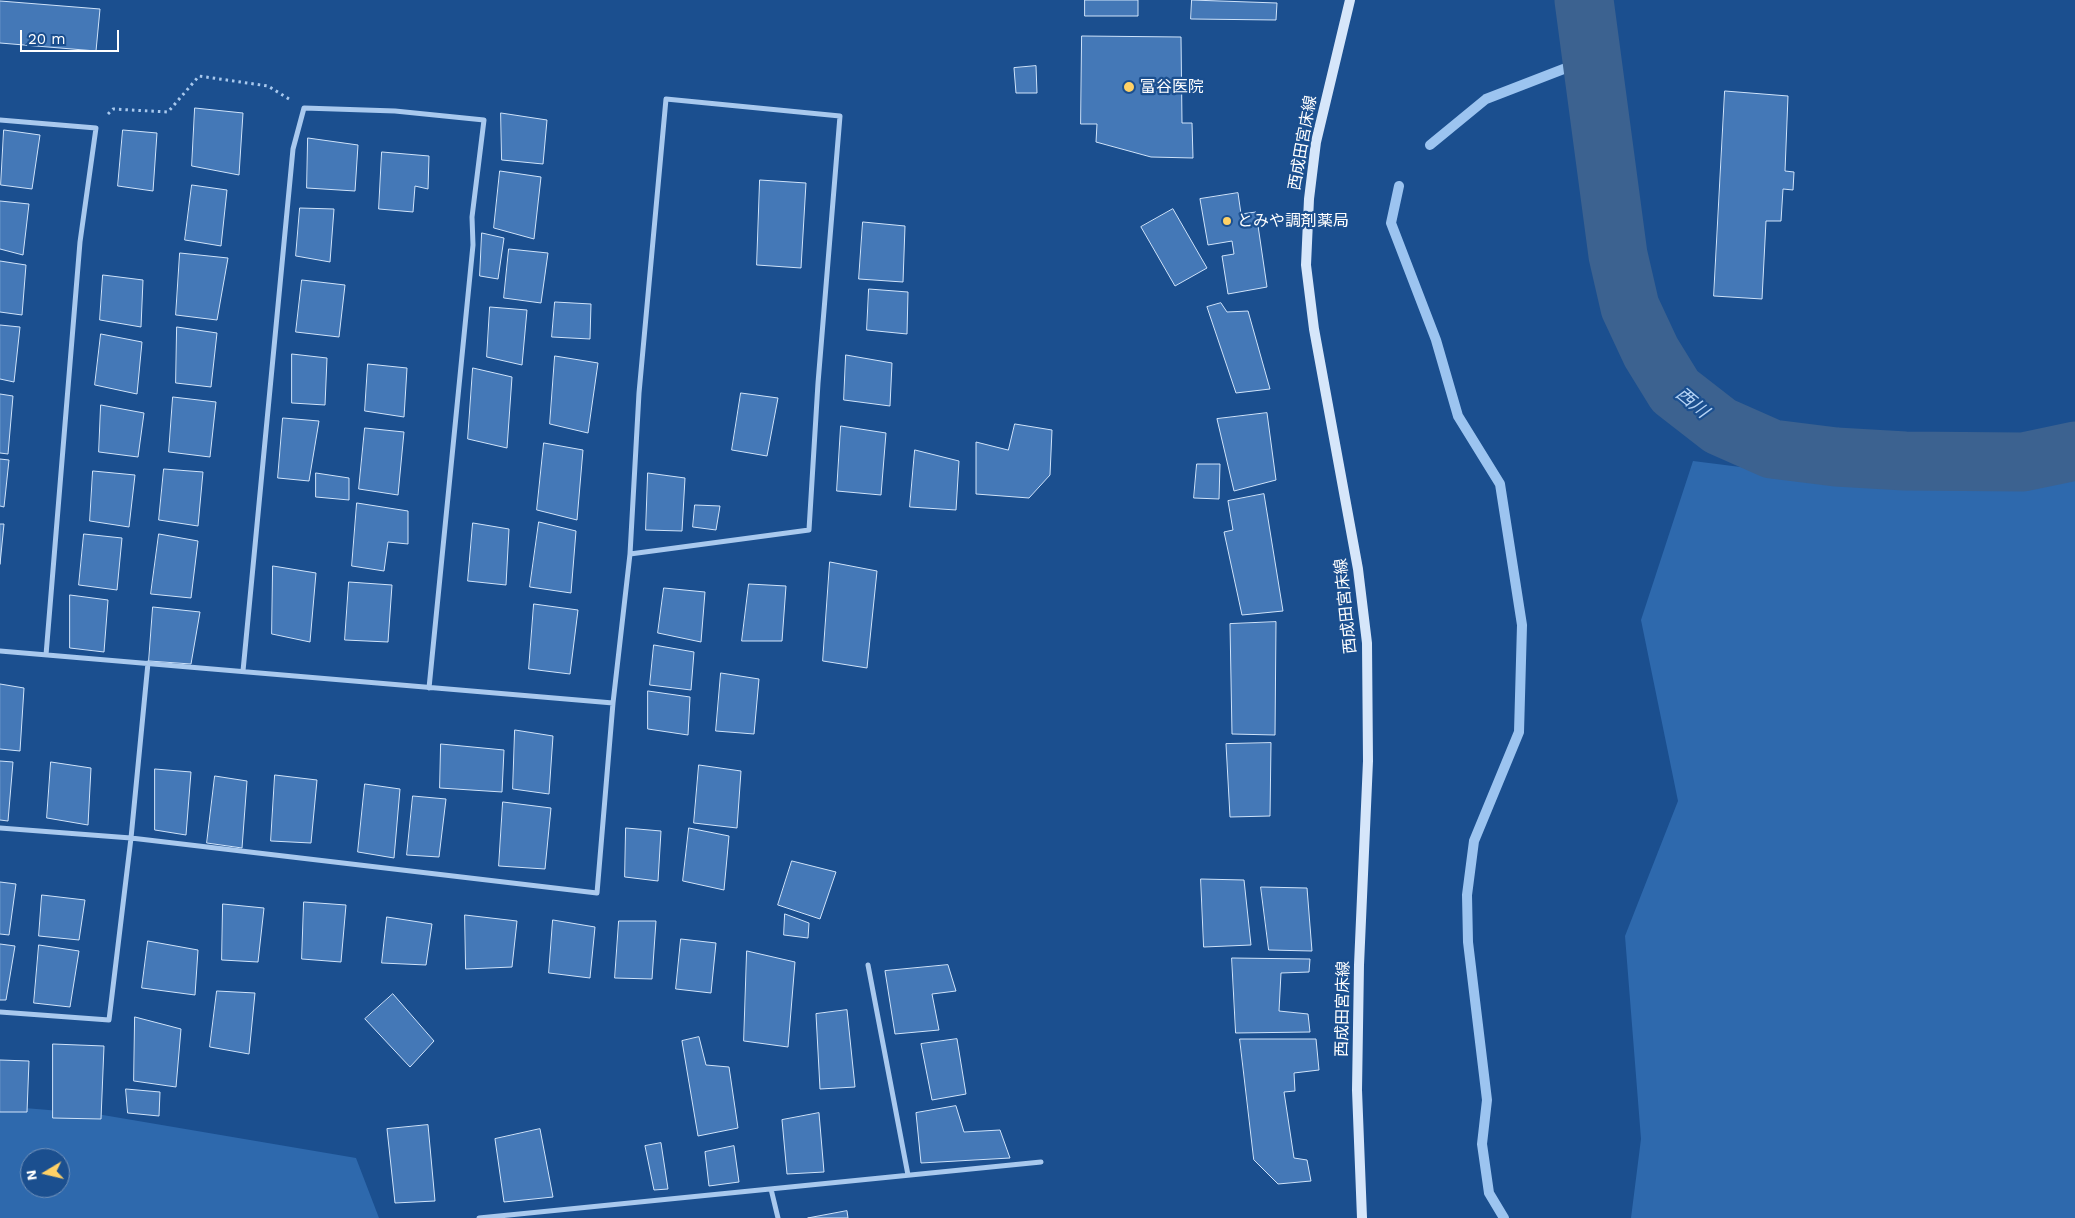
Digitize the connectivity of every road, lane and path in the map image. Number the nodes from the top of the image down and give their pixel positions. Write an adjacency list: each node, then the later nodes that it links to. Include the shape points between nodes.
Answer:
1 (1350, 0): 21 (main road, 西成田宮床線, via 1316,142 1308,199 1306,265 1314,329 1358,569 1367,643 1368,761 1357,1090)
2 (304, 108): 4 (path, via 268,86 199,76 168,112 113,109); 9 (street, via 292,149); 10 (street, via 394,111 484,120)
3 (0, 120): 4 (street)
4 (96, 128): 7 (street, via 80,242)
5 (630, 554): 5 (street, via 809,530 840,116 666,99 639,393); 11 (street)
6 (0, 651): 7 (street)
7 (46, 655): 8 (street)
8 (148, 664): 9 (street); 13 (street)
9 (243, 671): 10 (street)
10 (428, 688): 11 (street)
11 (612, 703): 13 (street, via 597,893)
12 (0, 828): 13 (street)
13 (131, 838): 15 (street, via 109,1020)
14 (868, 965): 17 (street)
15 (0, 1012)
16 (1041, 1162): 17 (street)
17 (908, 1175): 18 (street)
18 (771, 1189): 19 (street); 20 (street)
19 (479, 1218)
20 (778, 1218)
21 (1362, 1218)

